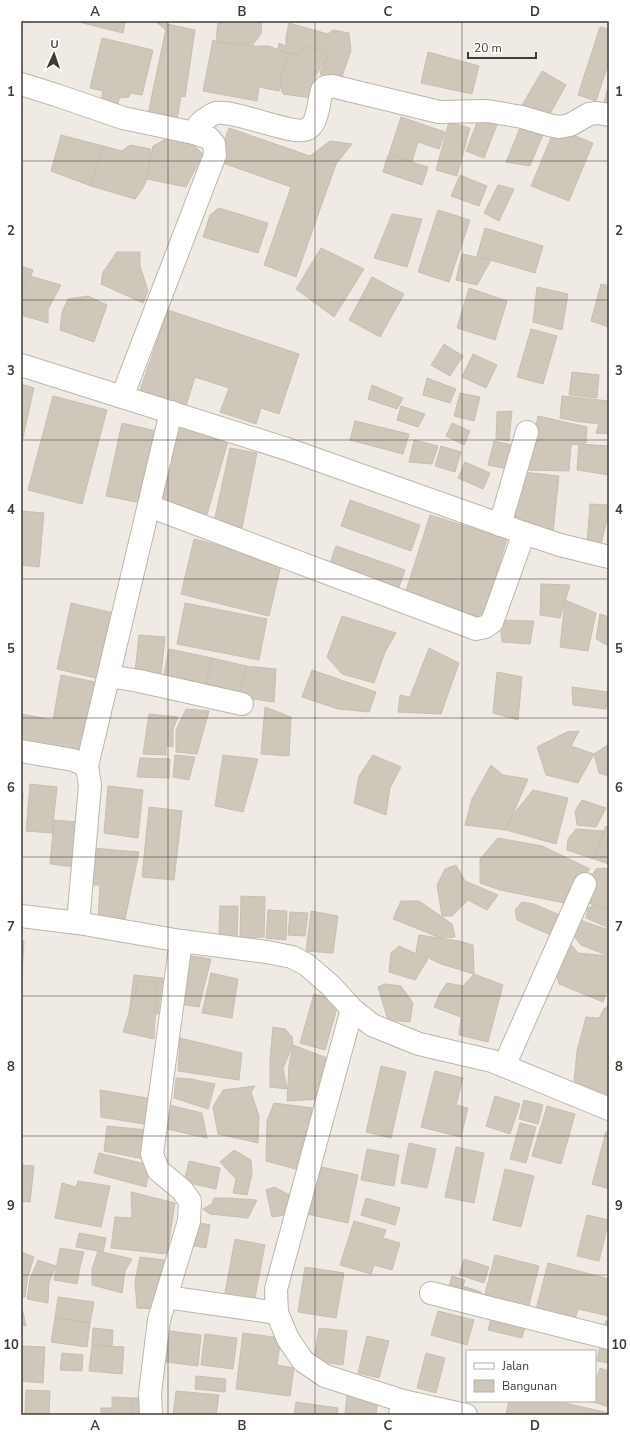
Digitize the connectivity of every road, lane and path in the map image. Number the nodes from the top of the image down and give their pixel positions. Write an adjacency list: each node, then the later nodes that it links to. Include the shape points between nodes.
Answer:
1 (21, 84): 3 (street, via 122,118)
2 (609, 115): 3 (street, via 589,114 570,125 559,127 522,116 487,111 439,112 332,86 322,90 315,121 310,128 291,130 224,113 208,117 197,125)
3 (194, 133): 5 (street, via 210,138 214,144 215,155)
4 (21, 365): 5 (street)
5 (122, 397): 6 (street)
6 (171, 412): 8 (street); 9 (street, via 286,449)
7 (527, 432): 9 (street)
8 (149, 506): 10 (street, via 476,629 492,622); 12 (street)
9 (500, 525): 10 (street)
10 (524, 533): 11 (street)
11 (609, 557)
12 (109, 676): 13 (street, via 139,680); 15 (street)
13 (242, 704)
14 (21, 751): 15 (street, via 73,760)
15 (87, 766): 18 (street, via 90,785)
16 (585, 884): 21 (street)
17 (21, 916): 18 (street)
18 (78, 923): 19 (street)
19 (180, 941): 20 (street, via 292,957 307,965); 24 (street, via 152,1154 158,1170 182,1190 190,1201 189,1222)
20 (352, 1009): 21 (street, via 372,1025 419,1044); 25 (street, via 276,1289)
21 (504, 1066): 22 (street)
22 (609, 1109)
23 (431, 1293): 26 (street)
24 (166, 1297): 25 (street); 28 (street, via 159,1320 150,1393)
25 (277, 1313): 27 (street, via 288,1340 303,1361 325,1376)
26 (609, 1338)
27 (401, 1408): 29 (street)
28 (151, 1415)
29 (466, 1415)

